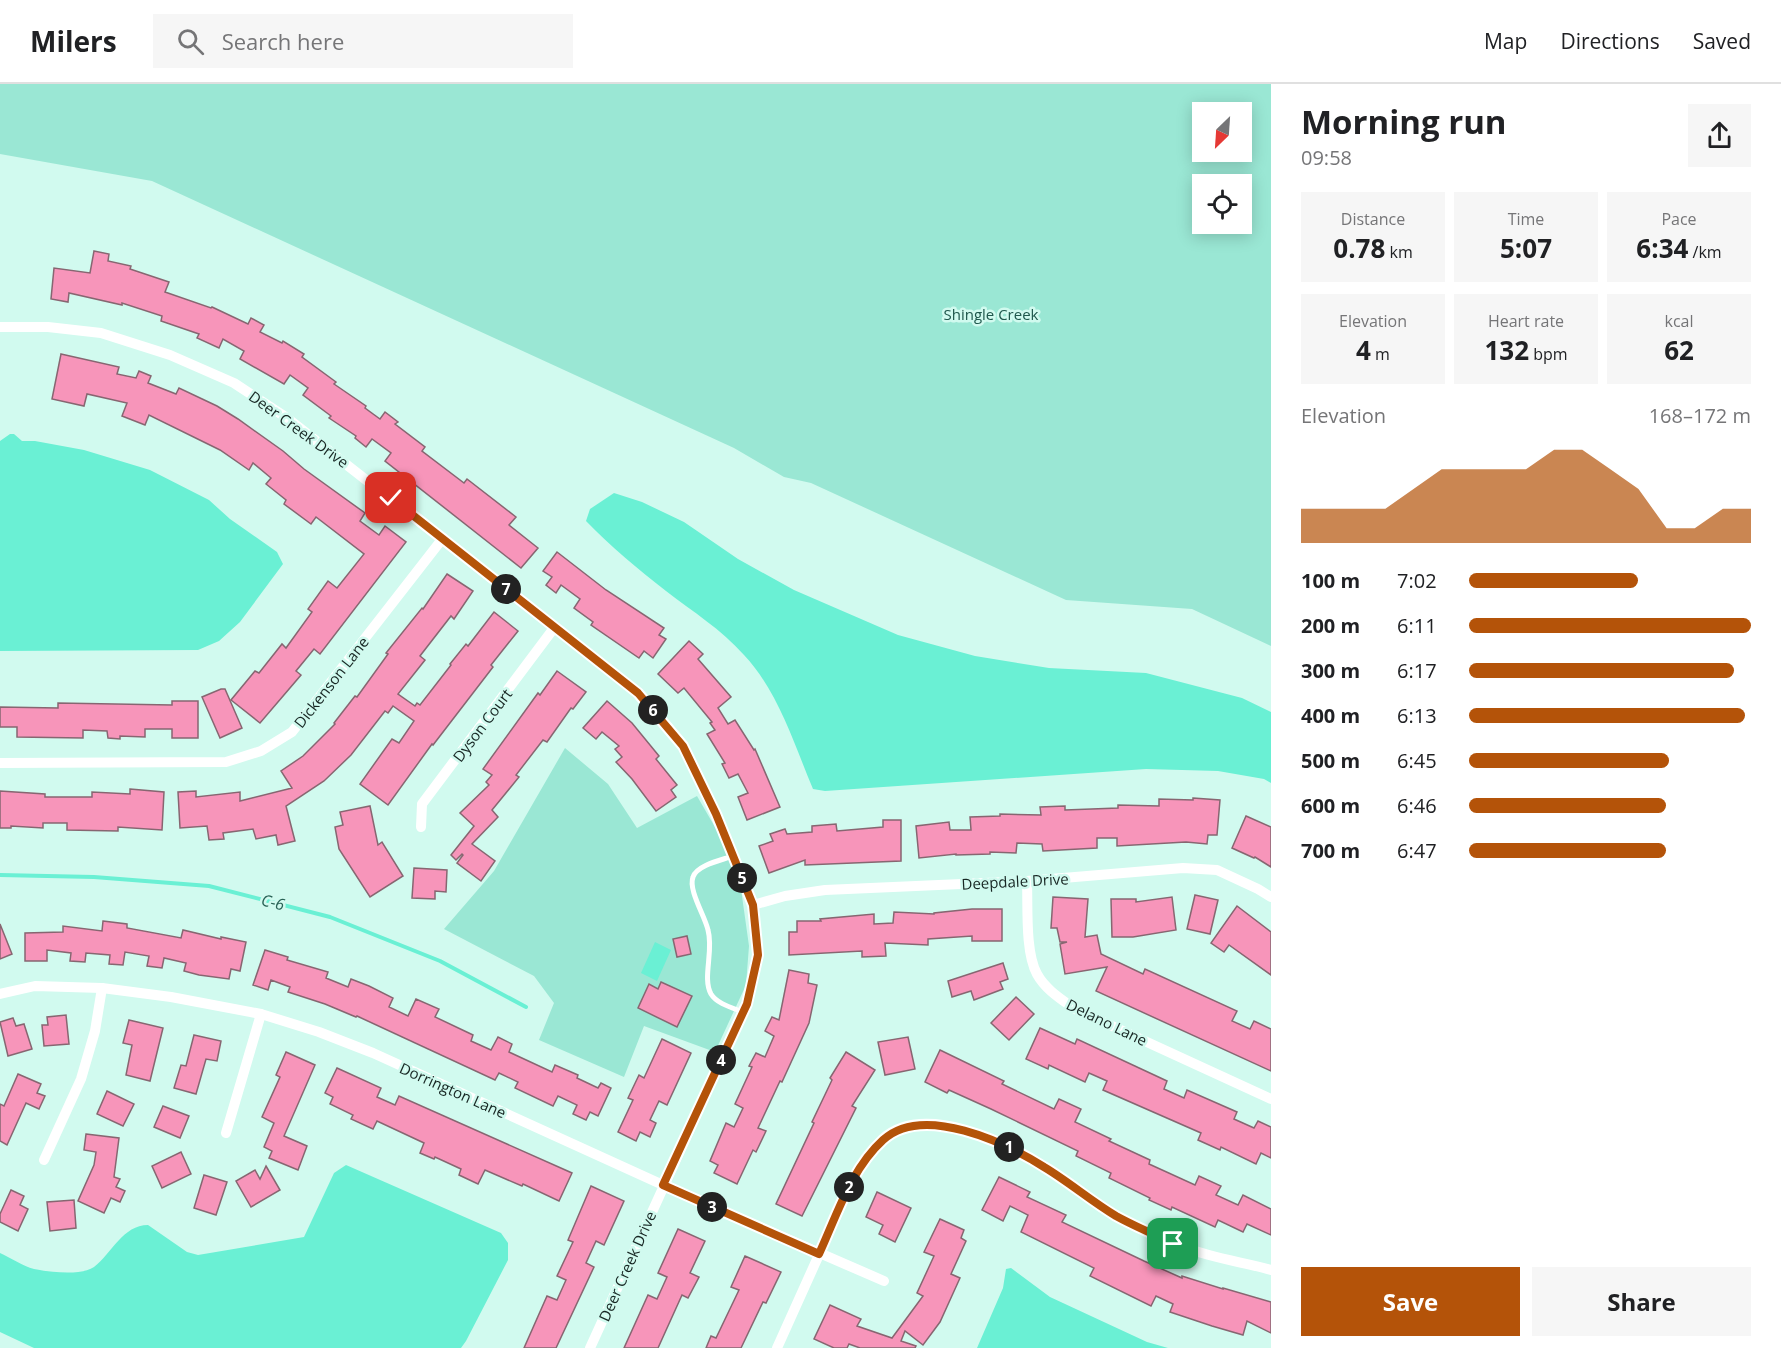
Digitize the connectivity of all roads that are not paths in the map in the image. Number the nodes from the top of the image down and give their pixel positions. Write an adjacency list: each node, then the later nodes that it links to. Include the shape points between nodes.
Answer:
1 (0, 327): 2 (street, Deer Creek Drive, via 101,333 170,355 234,383 288,418)
2 (443, 538): 3 (street, Deer Creek Drive); 4 (street, Dickenson Lane, via 292,732 261,751 226,762)
3 (554, 628): 5 (street, Dyson Court, via 422,804); 6 (street, Deer Creek Drive, via 638,693 683,746)
4 (0, 763)
5 (421, 827)
6 (733, 856): 9 (street, Deer Creek Drive); 12 (lane, via 697,870 692,878 708,930 710,993 716,1000)
7 (1027, 881): 8 (street, Deepdale Drive, via 1183,868 1217,870); 9 (street, Deepdale Drive, via 825,890); 14 (street, Delano Lane, via 1029,945 1036,974 1050,991 1074,1009)
8 (1271, 897)
9 (753, 905): 12 (street, Deer Creek Drive, via 758,955)
10 (102, 988): 11 (street, Dorrington Lane, via 35,986); 13 (street, Dorrington Lane); 16 (street, via 81,1079)
11 (0, 994)
12 (743, 1012): 17 (street, Deer Creek Drive)
13 (261, 1014): 15 (street); 17 (street, Dorrington Lane, via 373,1053)
14 (1271, 1099)
15 (226, 1133)
16 (44, 1160)
17 (663, 1185): 18 (street, Dorrington Lane); 21 (street, Deer Creek Drive)
18 (819, 1254): 19 (street, via 854,1177 868,1156 885,1138 906,1127 934,1125 963,1129 1015,1150 1117,1216 1173,1244); 20 (street, Dorrington Lane); 22 (street)
19 (1271, 1270)
20 (884, 1281)
21 (590, 1348)
22 (777, 1348)

